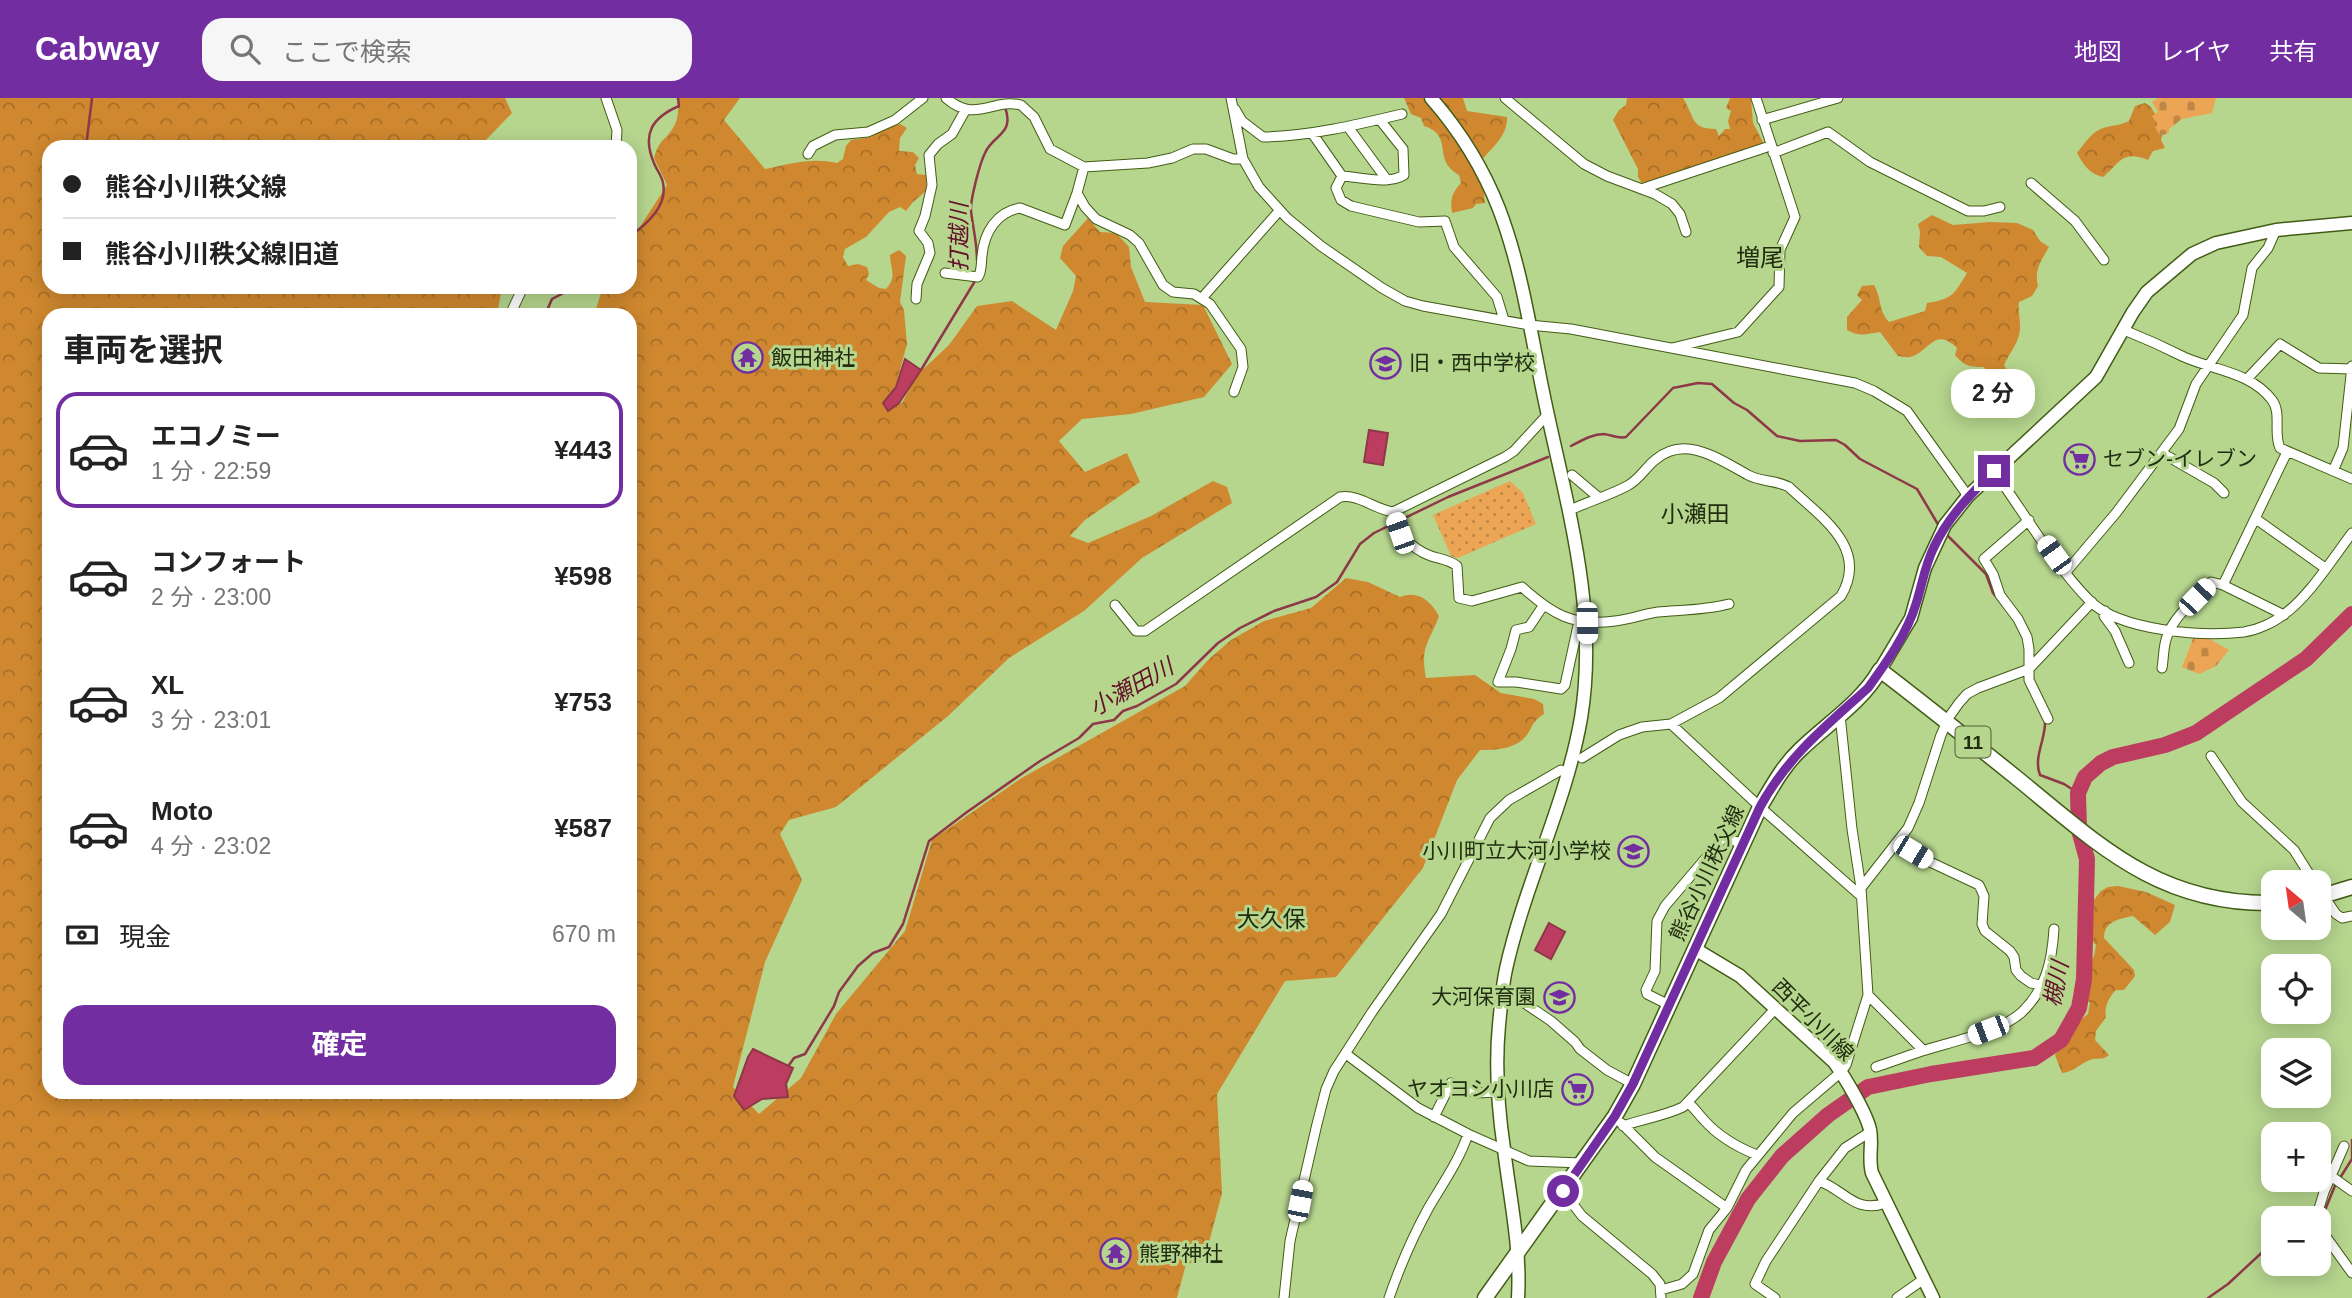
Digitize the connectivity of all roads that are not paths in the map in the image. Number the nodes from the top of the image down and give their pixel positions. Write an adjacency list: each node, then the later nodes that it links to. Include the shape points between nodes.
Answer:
1 (606, 98): 16 (street)
2 (923, 98): 18 (street, via 895,120 867,132 835,135 813,146)
3 (946, 98): 10 (street)
4 (1431, 98): 36 (street, via 1466,143 1499,208)
5 (1505, 98): 24 (street, via 1584,164)
6 (1756, 98): 13 (street)
7 (1838, 98): 9 (street)
8 (1231, 102): 15 (street, via 1242,121 1263,137); 19 (street)
9 (1814, 102): 13 (street)
10 (966, 109): 20 (street, via 1021,105 1034,117 1050,149); 34 (street, via 952,134 929,156 932,186 919,231 930,253)
11 (1402, 114): 12 (street)
12 (1380, 120): 14 (street); 22 (street, via 1403,149 1404,175)
13 (1762, 120): 17 (street)
14 (1348, 127): 15 (street); 22 (street)
15 (1312, 133): 21 (street)
16 (616, 140)
17 (1772, 150): 24 (street); 26 (street, via 1828,132 1870,162 1968,211); 38 (street, via 1795,217 1780,250 1779,287 1738,332)
18 (808, 154)
19 (1243, 159): 20 (street, via 1194,149 1148,163); 27 (street)
20 (1084, 167): 25 (street)
21 (1342, 176): 22 (street); 35 (street, via 1336,193 1351,206 1419,222 1445,221 1454,247 1497,297)
22 (1387, 180)
23 (2031, 183): 31 (street, via 2075,221)
24 (1640, 190): 30 (street, via 1672,204)
25 (1077, 193): 32 (street, via 1065,225 1020,208 999,216 985,243 981,274); 33 (street, via 1096,219 1139,243 1163,285 1172,292)
26 (2000, 207)
27 (1280, 210): 33 (street); 35 (street, via 1321,246 1405,301)
28 (2352, 223): 29 (street)
29 (2276, 230): 37 (street, via 2216,243 2192,254 2147,292); 39 (street, via 2252,268 2243,315)
30 (1686, 232)
31 (2104, 260)
32 (945, 273)
33 (1202, 298): 42 (street, via 1241,349 1243,367)
34 (916, 299)
35 (1504, 320): 36 (street)
36 (1529, 325): 38 (street); 43 (street)
37 (2124, 330): 39 (street); 46 (street, via 2091,382)
38 (1672, 349): 51 (street, via 1856,383 1874,391 1906,411)
39 (2207, 365): 41 (street); 45 (street, via 2179,429)
40 (2352, 368): 41 (street, via 2319,368 2280,344); 47 (street, via 2343,448)
41 (2248, 379): 44 (street, via 2272,400 2276,440)
42 (1234, 392)
43 (1548, 414): 53 (street); 54 (street, via 1505,457)
44 (2287, 452): 47 (street); 55 (street)
45 (2162, 453): 50 (street); 59 (street)
46 (1994, 471): 51 (street); 56 (street)
47 (2333, 471): 49 (street)
48 (1573, 475): 52 (street)
49 (2352, 479)
50 (2224, 493)
51 (1968, 496): 72 (street, via 1933,548 1911,618)
52 (1598, 497): 53 (street); 76 (street, via 1628,485 1666,453 1692,450 1732,464 1750,476 1781,482 1812,506 1843,542 1850,573 1842,596 1719,698)
53 (1567, 511): 67 (street, via 1579,555)
54 (1393, 512): 63 (street, via 1351,495 1340,497 1145,631 1136,631); 64 (street, via 1400,533 1412,547 1457,566 1459,598 1472,601 1522,587)
55 (2256, 519): 58 (street); 60 (street)
56 (2029, 520): 59 (street); 71 (street, via 1984,559 2027,638)
57 (2352, 533): 58 (street)
58 (2325, 568): 66 (street)
59 (2066, 572): 61 (street)
60 (2223, 585): 66 (street); 68 (street, via 2211,582)
61 (2092, 602): 65 (street); 71 (street)
62 (1729, 604): 67 (street, via 1615,622)
63 (1115, 605)
64 (1543, 606): 67 (street); 67 (street, via 1529,627 1516,630 1498,682 1561,689)
65 (2105, 611): 68 (street, via 2144,628); 69 (street)
66 (2284, 615): 68 (street, via 2244,632)
67 (1583, 622): 94 (street, via 1587,668 1576,744 1517,926)
68 (2170, 630): 70 (street)
69 (2129, 663)
70 (2162, 668)
71 (2029, 669): 74 (street, via 2029,680); 75 (street, via 1967,694)
72 (1880, 670): 73 (main road, 熊谷小川秩父線); 75 (main road, 11)
73 (1840, 715): 80 (main road, 熊谷小川秩父線, via 1792,759); 85 (street)
74 (2048, 719)
75 (1947, 721): 81 (street, via 1919,803); 87 (main road, 11, via 2121,860 2162,883 2202,896)
76 (1671, 724): 78 (street, via 1619,734); 80 (street)
77 (2211, 756): 83 (street, via 2242,802 2294,850)
78 (1582, 758)
79 (1561, 770): 98 (street, via 1509,800 1490,818 1441,914)
80 (1760, 807): 82 (main road, 熊谷小川秩父線); 85 (street)
81 (1898, 843): 85 (street); 92 (street, via 1979,885 1984,896 1985,931 2010,951 2021,976)
82 (1743, 844): 91 (main road, 熊谷小川秩父線); 95 (street, via 1722,839 1657,921 1655,971 1646,990)
83 (2306, 870)
84 (2352, 887): 86 (main road)
85 (1861, 892): 93 (street)
86 (2331, 892)
87 (2261, 903)
88 (2331, 908): 89 (street, via 2342,918)
89 (2352, 916)
90 (2054, 929): 92 (street, via 2052,960)
91 (1695, 948): 95 (main road, 熊谷小川秩父線); 96 (street, 西平小川線, via 1730,968)
92 (2040, 985): 97 (street, via 2010,1021)
93 (1868, 995): 97 (street); 100 (street)
94 (1502, 998): 101 (street, via 1511,995 1551,1021 1607,1070); 102 (street)
95 (1669, 1005): 101 (main road, 熊谷小川秩父線)
96 (1776, 1008): 100 (street, 西平小川線); 103 (street)
97 (1923, 1050): 99 (street)
98 (1346, 1054): 104 (street); 123 (street, via 1326,1089 1317,1124 1290,1241)
99 (1876, 1067)
100 (1842, 1075): 106 (street, 西平小川線); 110 (street, via 1793,1113)
101 (1633, 1084): 105 (main road, 熊谷小川秩父線)
102 (1498, 1092): 104 (street, via 1476,1093 1451,1083); 109 (street)
103 (1688, 1103): 105 (street, via 1668,1114); 110 (street, via 1728,1141)
104 (1434, 1117): 107 (street)
105 (1619, 1121): 111 (main road, 熊谷小川秩父線); 117 (street, via 1655,1157)
106 (1870, 1129): 113 (street, via 1845,1148); 116 (street, 西平小川線, via 1869,1163)
107 (1468, 1134): 109 (street); 124 (street, via 1462,1154 1401,1262)
108 (2344, 1146): 112 (street)
109 (1504, 1150): 111 (street, via 1529,1161); 119 (street)
110 (1757, 1155): 117 (street)
111 (1582, 1163): 114 (main road, 熊谷小川秩父線)
112 (2331, 1176): 115 (street)
113 (1819, 1181): 116 (street, via 1859,1205); 127 (street, via 1755,1283)
114 (1563, 1191): 119 (main road, 熊谷小川秩父線); 122 (street, via 1582,1216 1652,1274)
115 (2352, 1191)
116 (1886, 1203): 121 (street, 西平小川線)
117 (1727, 1208): 122 (street, via 1709,1230 1689,1281)
118 (2331, 1244): 120 (street)
119 (1519, 1252): 125 (main road, 熊谷小川秩父線); 126 (street)
120 (2352, 1273)
121 (1924, 1279): 128 (street); 129 (street, 西平小川線)
122 (1661, 1294)
123 (1284, 1298)
124 (1389, 1298)
125 (1486, 1298)
126 (1518, 1298)
127 (1775, 1298)
128 (1897, 1298)
129 (1933, 1298)

